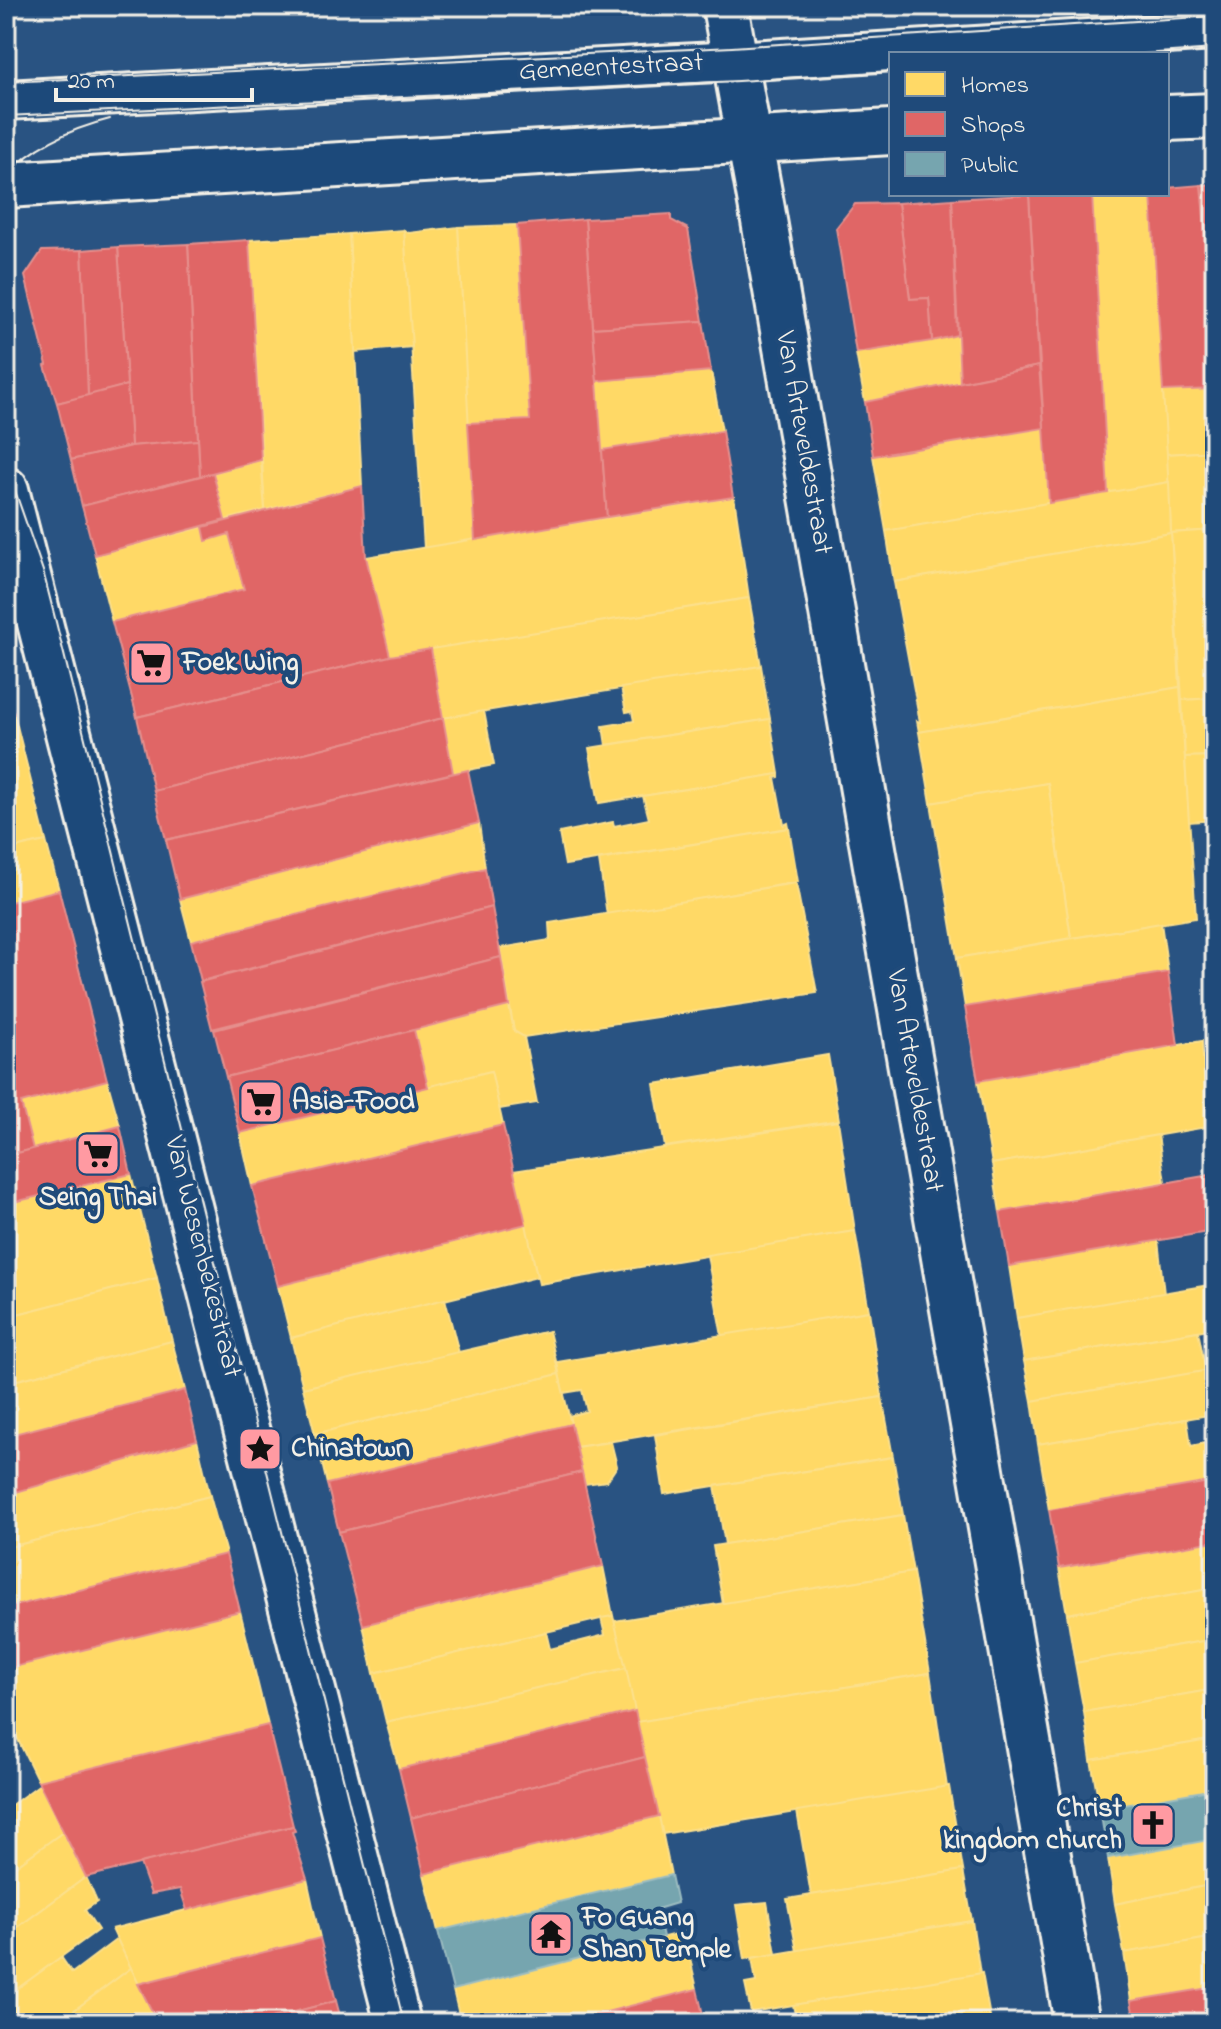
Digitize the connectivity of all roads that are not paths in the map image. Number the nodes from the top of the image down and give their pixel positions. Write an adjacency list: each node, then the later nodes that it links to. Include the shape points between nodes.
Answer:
1 (725, 6): 3 (street, Van Arteveldestraat)
2 (1215, 31): 3 (lane, Gemeentestraat)
3 (735, 61): 4 (lane, Gemeentestraat); 8 (street, Van Arteveldestraat)
4 (6, 100)
5 (1215, 116): 6 (street)
6 (1169, 118)
7 (889, 132): 8 (street)
8 (749, 139): 9 (street); 12 (street, Van Arteveldestraat)
9 (6, 185)
10 (6, 490): 11 (street, Van Wesenbekestraat)
11 (398, 2023)
12 (1077, 2023)

